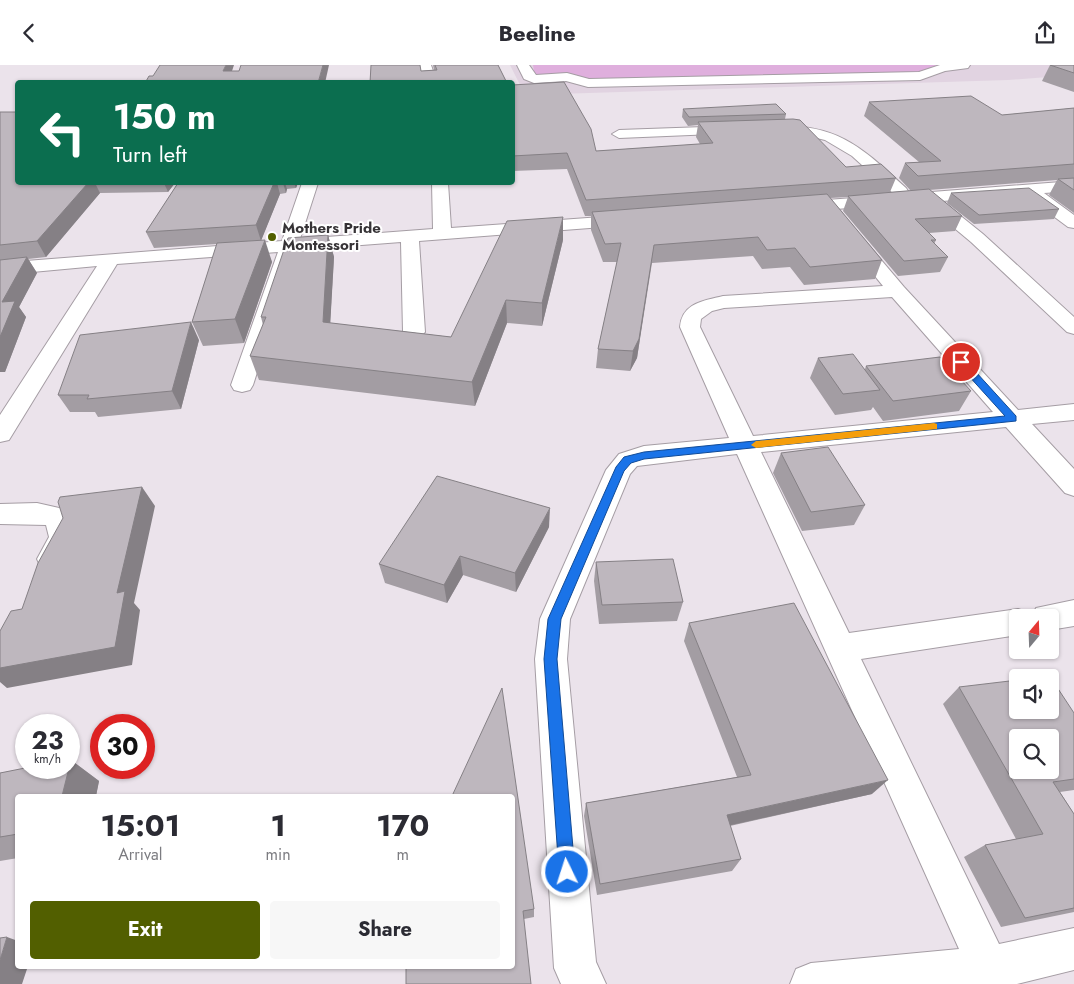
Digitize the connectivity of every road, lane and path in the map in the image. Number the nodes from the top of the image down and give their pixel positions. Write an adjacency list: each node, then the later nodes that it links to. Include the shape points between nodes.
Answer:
1 (425, 65): 4 (street)
2 (523, 65): 3 (street, via 528,77 534,79 567,77 588,83 920,76)
3 (964, 65)
4 (430, 80)
5 (619, 134): 11 (street, via 789,128 836,137 849,145)
6 (309, 185): 19 (street)
7 (440, 185): 16 (street)
8 (1074, 186): 9 (street)
9 (1029, 190): 10 (street); 15 (street)
10 (927, 197): 11 (street); 24 (street)
11 (907, 199): 12 (street)
12 (827, 205): 13 (street); 23 (street)
13 (778, 209)
14 (649, 218): 16 (street)
15 (1074, 223)
16 (442, 234): 17 (street)
17 (410, 237): 19 (street); 25 (street)
18 (147, 240): 20 (street)
19 (289, 246): 20 (street); 26 (street)
20 (136, 257): 21 (street)
21 (110, 260): 22 (street); 29 (street)
22 (0, 269)
23 (898, 291): 28 (street); 30 (street, via 723,302 705,307 691,316 690,327)
24 (1074, 328)
25 (414, 332)
26 (242, 385)
27 (1074, 412): 28 (street)
28 (1012, 419): 30 (street); 31 (street)
29 (0, 434)
30 (746, 446): 37 (street); 40 (street, via 644,455 628,460 619,470 554,619 551,659 574,968)
31 (1074, 486)
32 (0, 514): 33 (street, via 37,513 58,517 63,537)
33 (38, 584)
34 (1074, 613): 35 (street)
35 (1059, 615)
36 (1009, 623): 37 (street)
37 (840, 648): 39 (street)
38 (1074, 949): 39 (street)
39 (992, 976): 41 (street)
40 (585, 984)
41 (811, 984)

